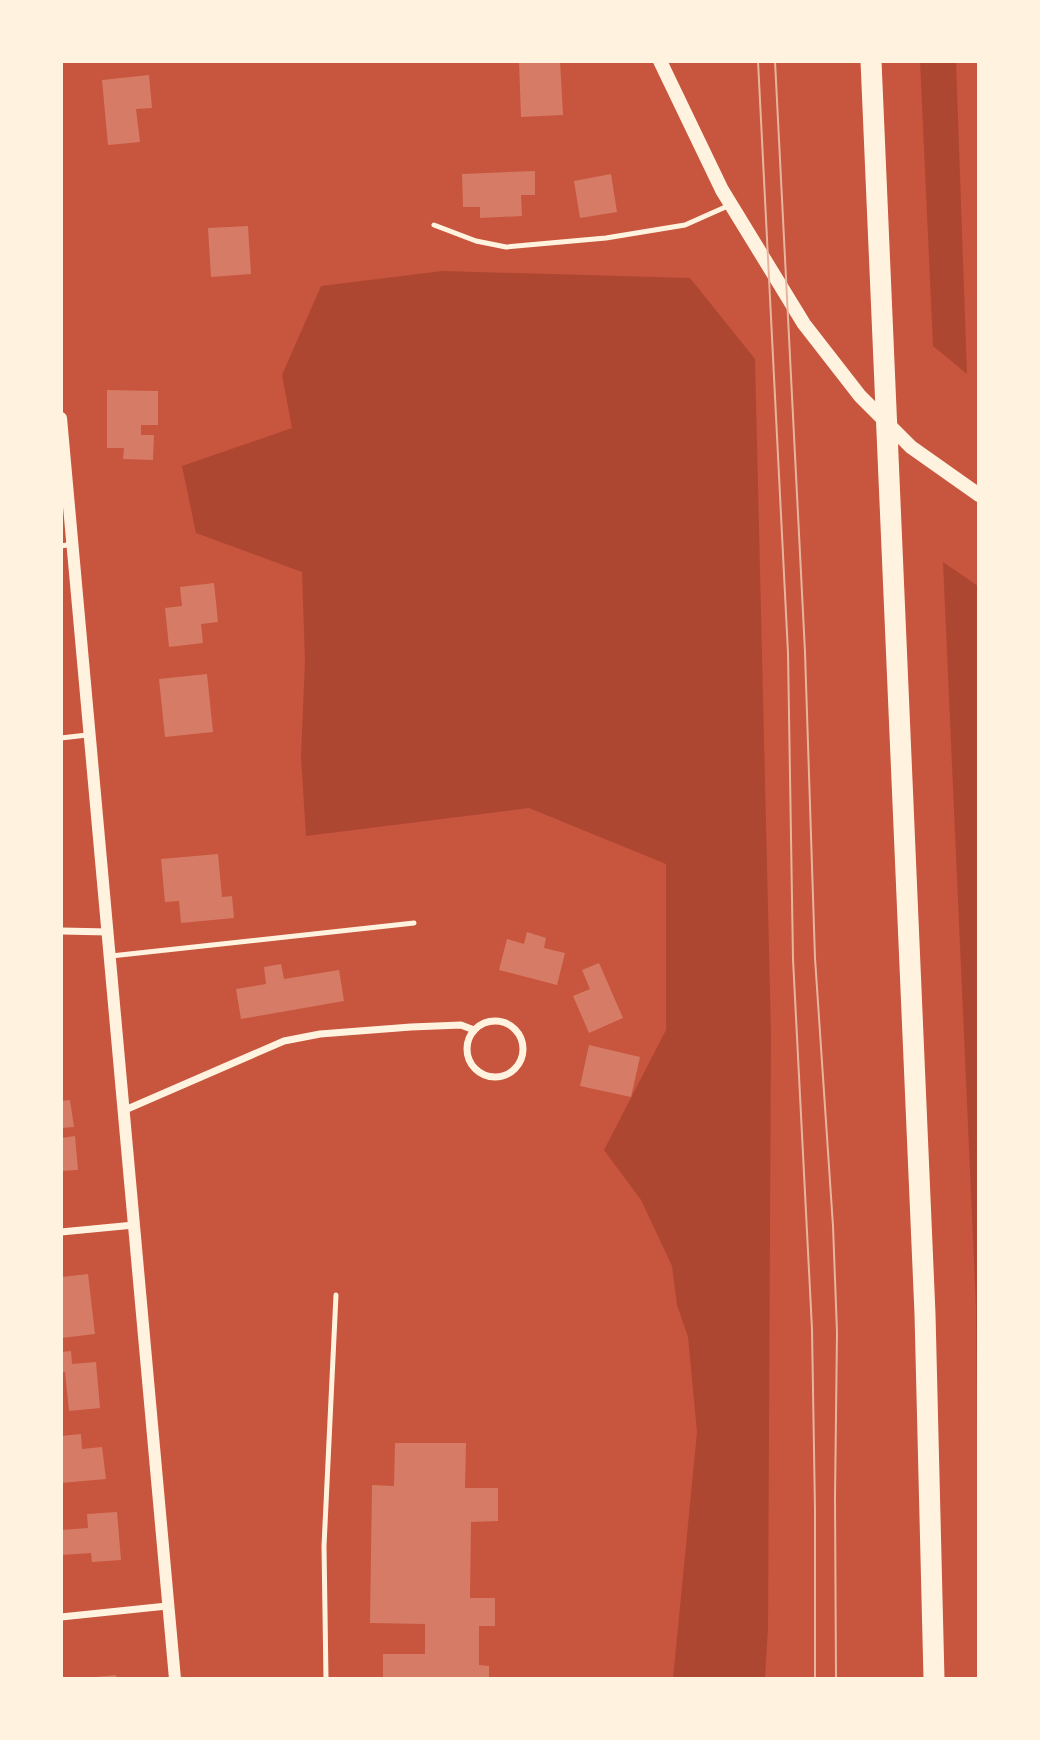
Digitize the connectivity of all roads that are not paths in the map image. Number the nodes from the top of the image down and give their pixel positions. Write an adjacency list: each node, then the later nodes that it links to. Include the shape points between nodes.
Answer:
1 (660, 61): 3 (main road)
2 (871, 61): 23 (highway, via 925,1314)
3 (731, 204): 4 (lane, via 685,225 506,247); 6 (main road, via 804,324 860,396 911,447)
4 (434, 225)
5 (61, 418): 7 (street)
6 (979, 495)
7 (67, 545): 8 (street)
8 (91, 735): 9 (lane); 12 (street)
9 (61, 738)
10 (414, 923): 13 (lane)
11 (61, 930): 12 (street)
12 (109, 932): 13 (street)
13 (111, 956): 15 (street)
14 (474, 1030): 14 (street, via 492,1021 510,1025 524,1049 518,1067 503,1077 477,1071 467,1046); 15 (street, via 461,1025 411,1027 284,1041)
15 (125, 1110): 16 (street)
16 (134, 1226): 17 (street); 19 (street)
17 (61, 1232)
18 (336, 1296): 22 (lane, via 324,1546)
19 (167, 1606): 20 (street); 21 (street)
20 (61, 1617)
21 (175, 1679)
22 (326, 1679)
23 (934, 1679)

